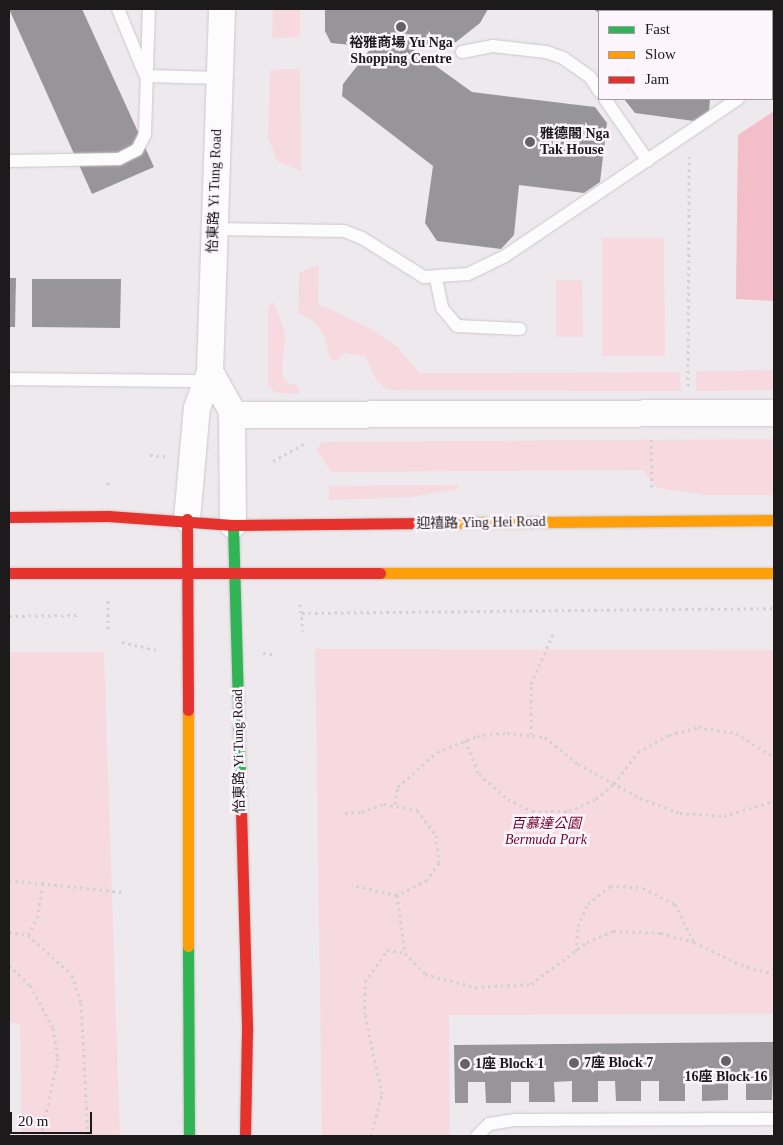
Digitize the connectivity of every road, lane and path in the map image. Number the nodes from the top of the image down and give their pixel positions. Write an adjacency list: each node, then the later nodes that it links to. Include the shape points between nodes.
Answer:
1 (118, 9): 5 (lane)
2 (149, 9): 5 (lane)
3 (222, 9): 6 (street, 怡東路 Yi Tung Road)
4 (462, 52): 7 (lane, via 493,46 546,52 563,58 590,77)
5 (146, 76): 6 (lane); 11 (lane, via 145,134 137,150 119,159)
6 (219, 78): 13 (street, 怡東路 Yi Tung Road)
7 (598, 89)
8 (606, 100): 12 (lane)
9 (737, 100): 10 (lane)
10 (690, 132): 12 (lane); 19 (path)
11 (9, 161)
12 (648, 161): 14 (lane, via 505,256 468,274)
13 (214, 229): 14 (lane, via 344,231 379,248 411,272); 16 (street, 怡東路 Yi Tung Road)
14 (436, 279): 15 (lane, via 442,308 457,326)
15 (520, 329)
16 (208, 377): 17 (lane); 21 (street, 怡東路 Yi Tung Road); 30 (street, 怡東路 Yi Tung Road, via 197,408)
17 (9, 379)
18 (650, 413): 19 (street); 21 (street); 28 (path)
19 (689, 413): 20 (street)
20 (774, 413)
21 (232, 415): 32 (street, 怡東路 Yi Tung Road)
22 (311, 440): 25 (path)
23 (150, 455): 24 (path)
24 (168, 456)
25 (272, 462)
26 (108, 479): 27 (path)
27 (108, 485)
28 (652, 488)
29 (9, 517): 30 (main road, 迎禧路 Ying Hei Road)
30 (188, 519): 32 (main road, 迎禧路 Ying Hei Road); 35 (main road, 怡東路 Yi Tung Road)
31 (774, 520): 32 (main road, 迎禧路 Ying Hei Road)
32 (233, 525): 36 (main road, 怡東路 Yi Tung Road)
33 (774, 573): 36 (main road)
34 (9, 574): 35 (main road)
35 (188, 574): 36 (main road); 70 (main road, 怡東路 Yi Tung Road)
36 (234, 574): 71 (main road, 怡東路 Yi Tung Road, via 246,1031)
37 (108, 596): 43 (path)
38 (300, 604): 40 (path)
39 (774, 608): 40 (path)
40 (302, 613): 44 (path)
41 (80, 615): 42 (path)
42 (9, 616)
43 (108, 629)
44 (303, 630)
45 (553, 634): 48 (path, via 531,684)
46 (122, 642): 47 (path)
47 (163, 652)
48 (531, 735): 49 (path, via 507,732); 51 (path, via 545,737 578,764)
49 (465, 740): 51 (path, via 479,774 508,799 532,810 569,811 596,799); 53 (path, via 437,752 415,769 398,787)
50 (774, 757): 51 (path, via 736,733 698,727 669,735 638,752)
51 (614, 784): 52 (path, via 680,814 724,816)
52 (774, 801)
53 (395, 804): 54 (path); 59 (path, via 417,810 436,835 439,863 427,880)
54 (345, 813)
55 (9, 880): 56 (path)
56 (43, 885): 58 (path); 61 (path, via 37,918)
57 (352, 885): 59 (path)
58 (122, 892)
59 (397, 895): 64 (path)
60 (9, 932): 61 (path)
61 (28, 935): 69 (path, via 72,974 79,996)
62 (694, 942): 63 (path, via 661,933 613,931); 63 (path, via 675,904 643,888 610,886 588,904 578,926); 66 (path, via 741,964)
63 (576, 952): 64 (path, via 531,984 475,987 425,974)
64 (405, 953): 72 (path, via 387,950 365,982 365,1015 382,1094)
65 (9, 966): 68 (path, via 30,985 53,1028 58,1058)
66 (774, 974)
67 (774, 1119): 73 (lane, via 514,1120 489,1124)
68 (41, 1136)
69 (88, 1136)
70 (189, 1136)
71 (245, 1136)
72 (371, 1136)
73 (477, 1136)

